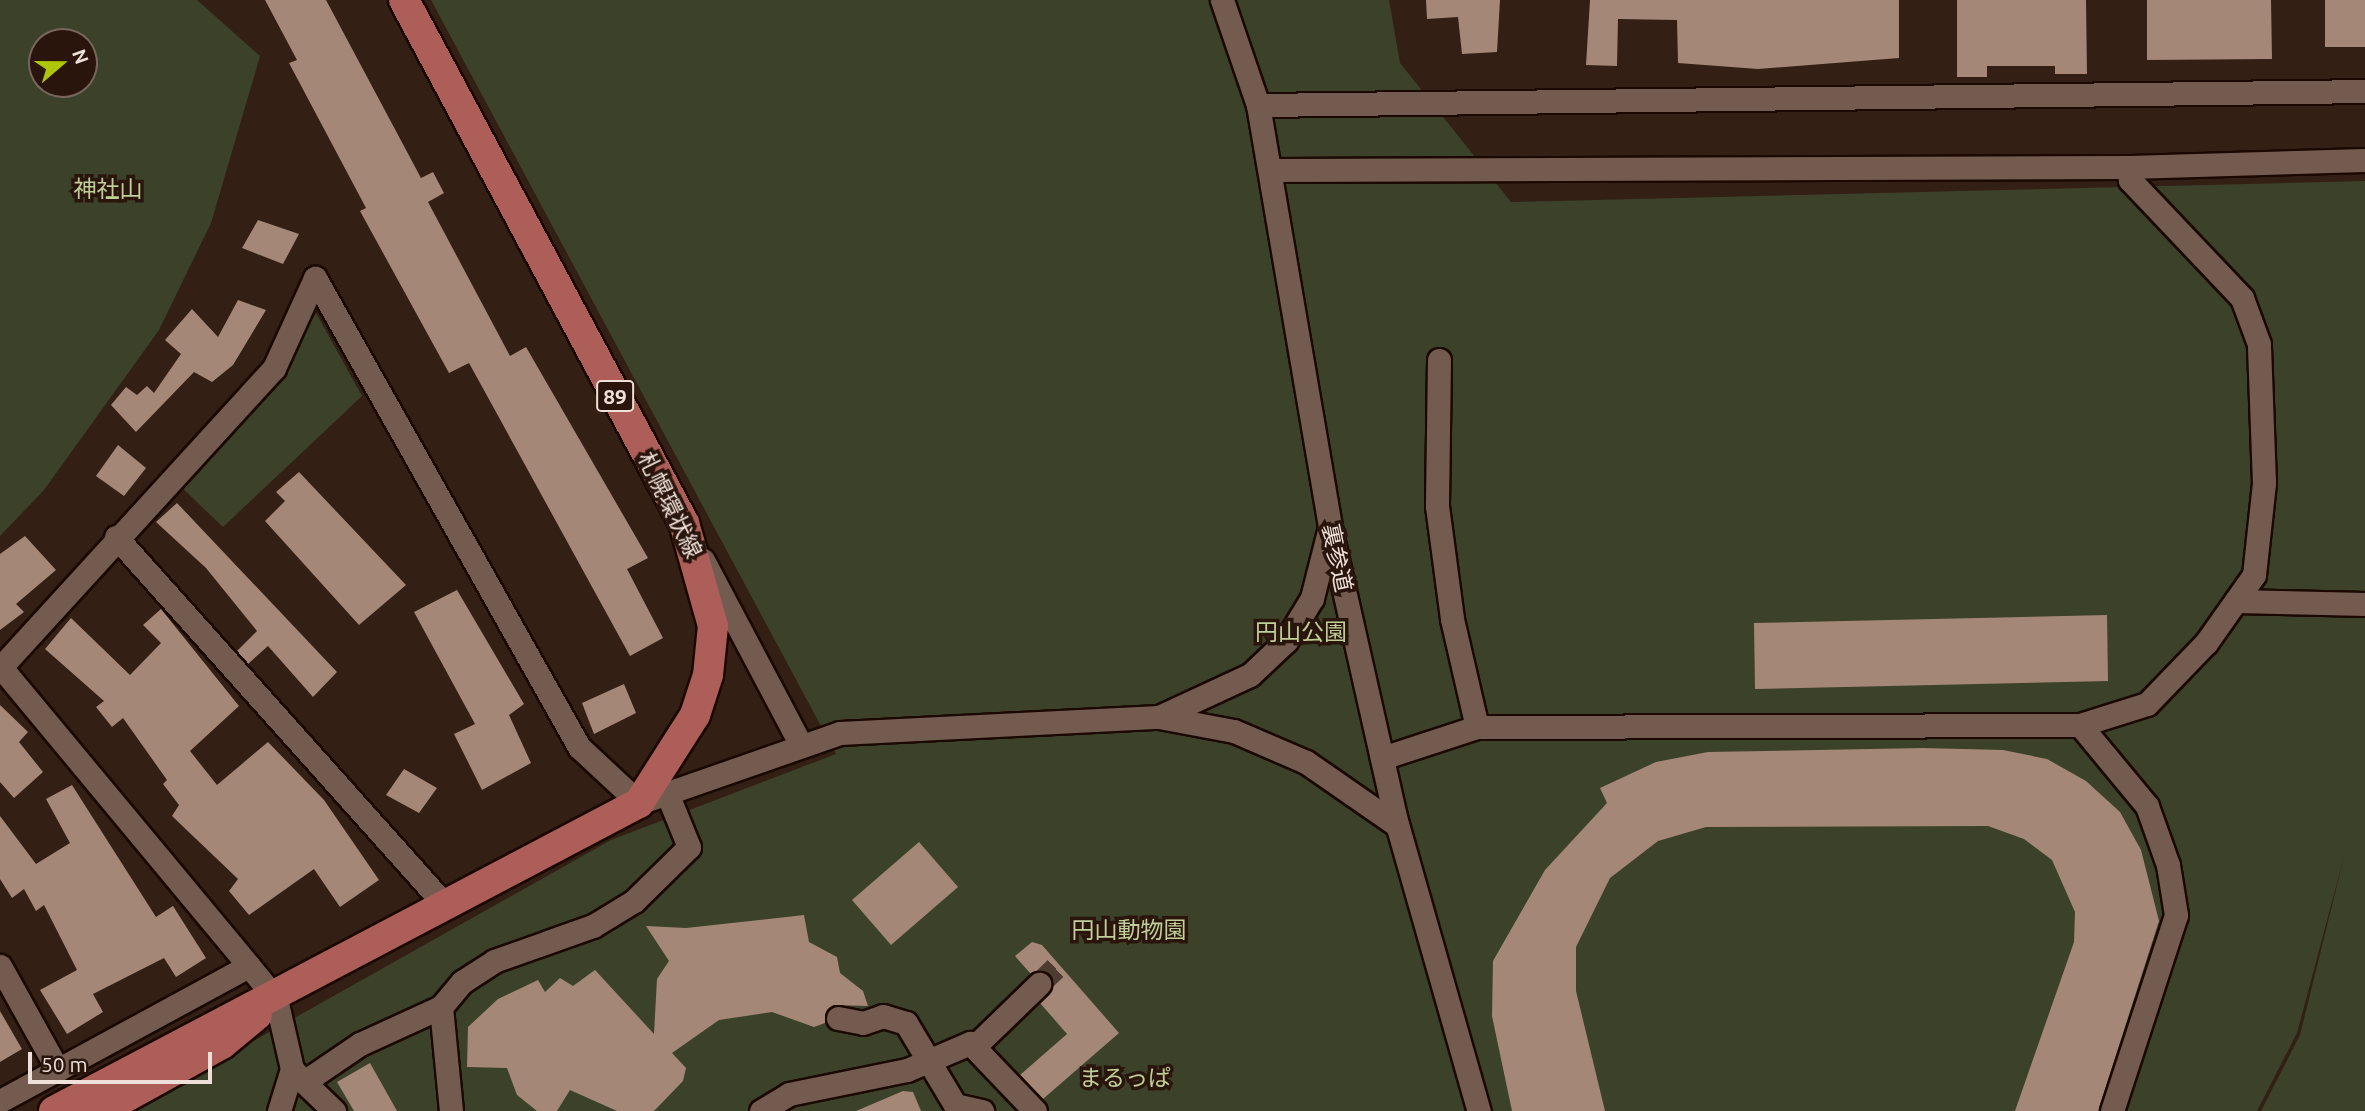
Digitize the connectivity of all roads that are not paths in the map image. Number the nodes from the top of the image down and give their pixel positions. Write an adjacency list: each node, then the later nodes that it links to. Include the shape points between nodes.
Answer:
1 (404, 0): 9 (main road, 札幌環状線 / 89)
2 (1222, 0): 4 (street, 裏参道)
3 (2365, 91): 4 (street)
4 (1258, 105): 7 (street, 裏参道)
5 (2365, 160): 6 (street)
6 (2129, 167): 7 (street); 12 (street, via 2130,180 2242,298 2259,344 2264,483 2254,575)
7 (1270, 170): 10 (street, 裏参道)
8 (1439, 360): 16 (street, via 1437,506 1452,619)
9 (684, 523): 17 (street); 20 (main road, 札幌環状線 / 89, via 713,626 708,675 695,715)
10 (1330, 528): 14 (street, via 1312,598 1286,640 1250,675); 18 (street, 裏参道)
11 (116, 537): 20 (street, via 274,368 315,278 579,747); 22 (street); 24 (street, via 1,667)
12 (2236, 601): 13 (street); 15 (street, via 2206,643 2147,704)
13 (2365, 604)
14 (1159, 718): 17 (street, via 840,733); 21 (street, via 1234,730 1306,762)
15 (2080, 725): 16 (street); 43 (street, via 2147,806 2168,865 2176,915)
16 (1477, 727): 18 (street)
17 (800, 743): 19 (street)
18 (1382, 758): 21 (street, 裏参道)
19 (667, 793): 20 (street); 27 (street, via 689,847 661,880 593,926 494,961 462,982)
20 (639, 803): 22 (main road, 札幌環状線 / 89)
21 (1397, 824): 42 (street, 裏参道)
22 (447, 907): 26 (main road, 札幌環状線 / 89)
23 (0, 966): 31 (street)
24 (249, 966): 26 (street); 31 (street)
25 (1039, 984): 29 (street)
26 (276, 999): 32 (street); 34 (main road, 札幌環状線 / 89, via 211,1024); 35 (main road, 札幌環状線 / 89, via 222,1044)
27 (441, 1007): 32 (street); 38 (street)
28 (838, 1018): 30 (street, via 863,1023 883,1016 906,1023)
29 (974, 1047): 30 (street, via 954,1046); 41 (street)
30 (928, 1062): 39 (street, via 789,1094); 40 (street, via 955,1105)
31 (58, 1070): 33 (street)
32 (298, 1075): 36 (street); 37 (street)
33 (0, 1101)
34 (54, 1111)
35 (101, 1111)
36 (279, 1111)
37 (334, 1111)
38 (451, 1111)
39 (761, 1111)
40 (982, 1111)
41 (1035, 1111)
42 (1479, 1111)
43 (2112, 1111)

